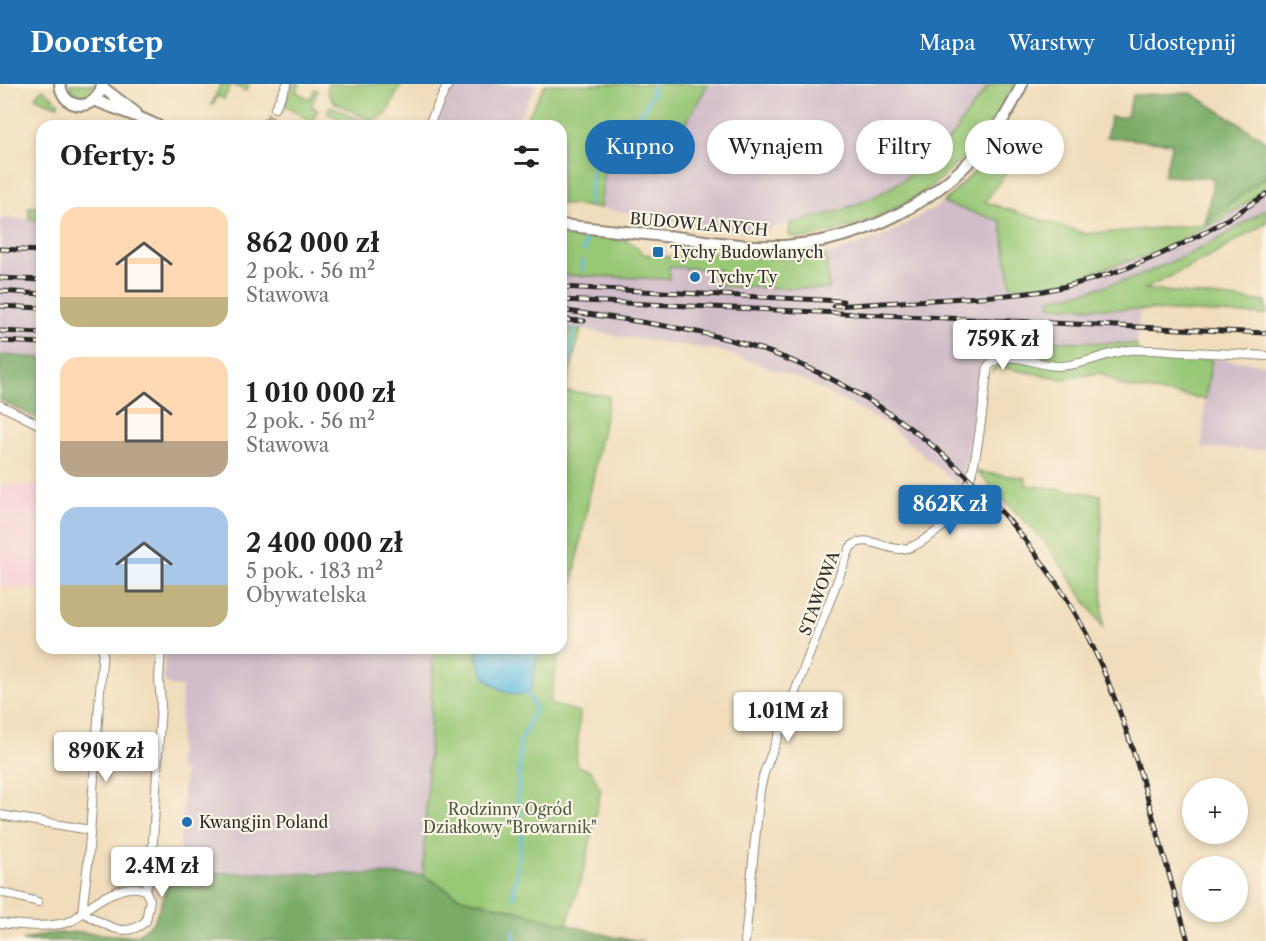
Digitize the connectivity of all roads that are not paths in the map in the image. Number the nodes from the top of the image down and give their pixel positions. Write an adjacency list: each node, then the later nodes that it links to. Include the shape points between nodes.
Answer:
1 (287, 84): 7 (street)
2 (448, 84): 10 (street)
3 (1022, 84): 11 (street, BUDOWLANYCH, via 1000,125 950,181 881,223 846,235 756,246)
4 (102, 85): 6 (street, via 100,94); 8 (street)
5 (57, 86): 6 (street, via 69,101)
6 (89, 103): 8 (street)
7 (275, 108)
8 (138, 116): 9 (street)
9 (146, 120)
10 (431, 120)
11 (567, 226)
12 (1266, 356): 24 (street, STAWOWA, via 1137,350 1101,355 1068,366 1004,358 988,366 973,464 952,517 931,535 905,549 862,541 849,549 764,773)
13 (0, 405): 14 (street)
14 (36, 423)
15 (103, 654): 18 (street)
16 (161, 654): 19 (street, via 151,876)
17 (0, 815): 18 (street)
18 (90, 830): 22 (street)
19 (145, 890): 22 (street, via 135,886 120,889); 22 (street, via 150,900 147,918 131,930 115,930)
20 (0, 892): 21 (street)
21 (38, 902)
22 (82, 912): 23 (street, via 76,919 60,924)
23 (0, 923)
24 (745, 941)

